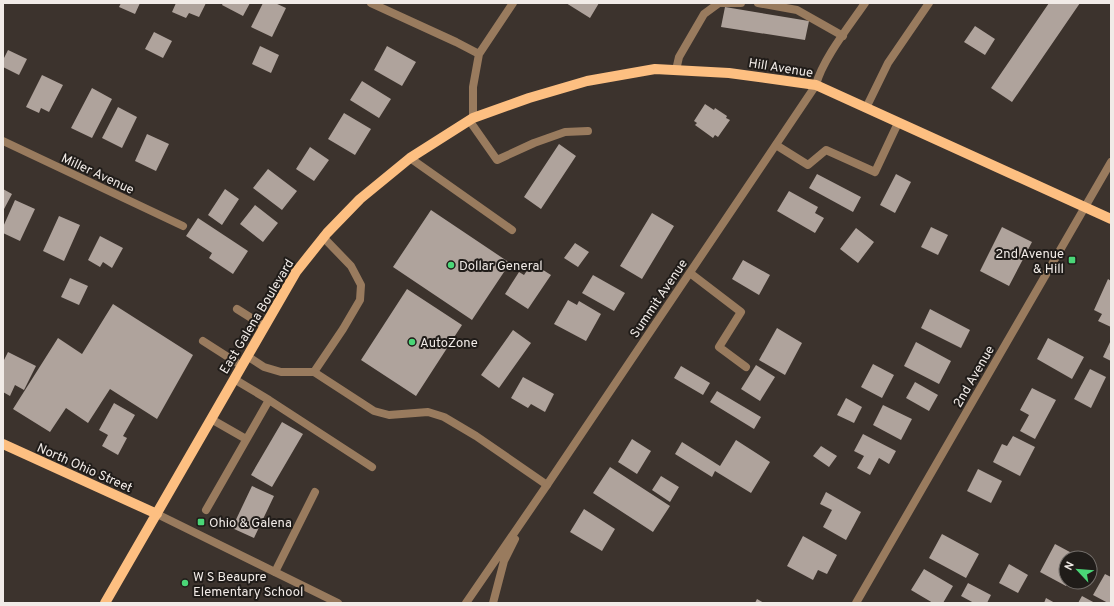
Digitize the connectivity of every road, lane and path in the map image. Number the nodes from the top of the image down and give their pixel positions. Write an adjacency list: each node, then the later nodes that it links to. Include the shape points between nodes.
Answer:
1 (372, 3): 8 (street)
2 (513, 3): 8 (street)
3 (742, 3): 9 (street, via 719,4 704,14 679,57)
4 (758, 3): 7 (street, via 797,10)
5 (865, 3): 7 (street, Summit Avenue)
6 (929, 3): 11 (street, via 888,63)
7 (843, 36): 10 (street, Summit Avenue, via 818,75)
8 (478, 54): 12 (street)
9 (676, 70): 10 (main road, Hill Avenue, via 729,73); 12 (main road, Hill Avenue, via 655,69 587,81)
10 (816, 85): 11 (main road, Hill Avenue); 16 (street, Summit Avenue)
11 (866, 108): 13 (main road, Hill Avenue)
12 (471, 119): 14 (street, via 497,160 565,132); 17 (main road, East Galena Boulevard)
13 (898, 123): 16 (street, via 875,172 826,150 808,165); 19 (main road, Hill Avenue)
14 (588, 131)
15 (3, 141): 21 (street, Miller Avenue)
16 (776, 145): 24 (street, Summit Avenue)
17 (410, 158): 22 (street); 23 (main road, East Galena Boulevard, via 360,199)
18 (1111, 162): 19 (street, 2nd Avenue)
19 (1084, 207): 20 (main road, Hill Avenue); 49 (street, 2nd Avenue)
20 (1111, 219)
21 (182, 226)
22 (512, 230)
23 (323, 237): 26 (main road, East Galena Boulevard, via 296,272); 31 (street, via 351,266 361,285 361,292 360,300 343,329)
24 (690, 273): 30 (street, via 742,312 719,347); 38 (street, Summit Avenue)
25 (237, 309): 26 (street)
26 (264, 326): 28 (main road, East Galena Boulevard)
27 (203, 341): 29 (street)
28 (247, 356): 29 (main road, East Galena Boulevard); 31 (street, via 264,367 281,372)
29 (242, 366): 32 (main road, East Galena Boulevard)
30 (746, 367)
31 (314, 372): 38 (street, via 374,411 389,415 428,412 444,417)
32 (234, 379): 33 (street); 34 (main road, East Galena Boulevard)
33 (269, 400): 35 (street); 37 (street)
34 (211, 419): 35 (street); 42 (main road, East Galena Boulevard)
35 (246, 439): 40 (street)
36 (3, 444): 42 (main road, North Ohio Street)
37 (372, 467)
38 (547, 485): 41 (street, Summit Avenue)
39 (315, 492): 43 (street)
40 (206, 510)
41 (529, 512): 47 (street, Summit Avenue); 48 (street, via 504,561)
42 (157, 514): 43 (street); 45 (main road, East Galena Boulevard)
43 (275, 572): 44 (street)
44 (328, 601): 46 (street)
45 (105, 603)
46 (338, 603)
47 (466, 603)
48 (493, 603)
49 (856, 603)

